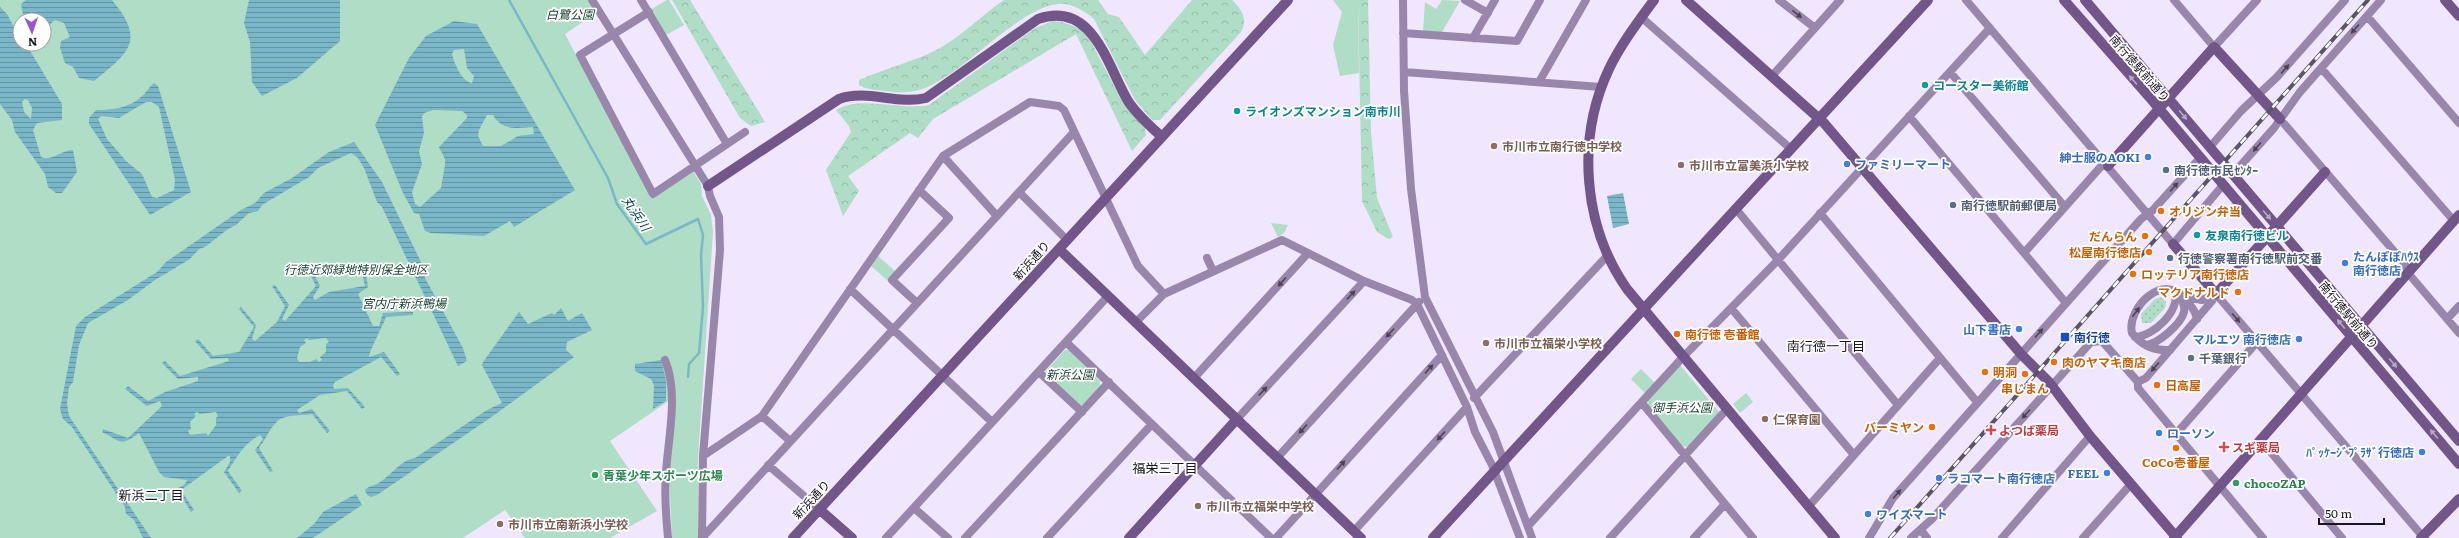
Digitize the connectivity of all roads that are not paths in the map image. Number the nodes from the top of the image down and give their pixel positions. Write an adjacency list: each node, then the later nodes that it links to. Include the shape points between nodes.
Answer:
1 (592, 0): 30 (street)
2 (641, 0): 22 (street)
3 (1288, 0): 48 (street, 新浜通り)
4 (1403, 0): 29 (street)
5 (1465, 0): 23 (street)
6 (1495, 0): 23 (street)
7 (1540, 0): 31 (street, via 1516,41)
8 (1586, 0): 37 (street)
9 (1654, 0): 26 (street)
10 (1686, 0): 36 (street)
11 (1779, 0): 27 (street, one-way to 27)
12 (1840, 0): 27 (street)
13 (1928, 0): 43 (street)
14 (1966, 0): 28 (street)
15 (2064, 0): 41 (street, 南行徳駅前通り, one-way to 15)
16 (2085, 0): 40 (street, 南行徳駅前通り)
17 (2174, 0): 32 (street)
18 (2257, 0): 32 (street)
19 (2345, 0): 39 (street, one-way to 19)
20 (2381, 0): 24 (street)
21 (2445, 0): 25 (street)
22 (649, 12): 30 (street); 49 (street)
23 (1488, 13): 31 (street)
24 (2367, 16): 33 (street, one-way to 33); 45 (street)
25 (2459, 16)
26 (1641, 18): 38 (street, via 1617,54); 51 (street)
27 (1815, 28): 36 (street)
28 (1990, 28): 35 (street); 54 (street)
29 (1403, 33): 31 (street); 34 (street)
30 (613, 34): 55 (street); 55 (street, via 580,55 653,194)
31 (1474, 38)
32 (2214, 47): 39 (street); 40 (street)
33 (2321, 68): 44 (street); 69 (street)
34 (1404, 72): 37 (street); 88 (street, via 1411,189)
35 (1950, 72): 42 (street); 64 (street)
36 (1772, 76): 43 (street)
37 (1539, 82): 38 (street)
38 (1602, 87): 77 (street, via 1590,134 1589,174 1596,220)
39 (2258, 96): 44 (street); 50 (street, via 2241,111)
40 (2168, 98): 41 (street); 50 (street, 南行徳駅前通り, one-way to 50)
41 (2159, 109): 53 (street, 南行徳駅前通り); 54 (street)
42 (1909, 116): 56 (street); 76 (street)
43 (1819, 118): 51 (street); 56 (street)
44 (2280, 119): 57 (street); 58 (street, one-way to 58)
45 (2459, 123)
46 (745, 132): 49 (street)
47 (1074, 132): 52 (street, via 1064,110 1059,106 1030,102); 62 (street); 63 (street)
48 (1162, 137): 60 (street, via 1129,103 1090,30 1078,19 1059,13 1038,19 926,98 908,100 861,95 838,99); 63 (street, 新浜通り)
49 (727, 144): 55 (street)
50 (2210, 147): 58 (street, 南行徳駅前通り)
51 (1791, 149): 65 (street)
52 (943, 156): 61 (street); 68 (street)
53 (2200, 158): 59 (street, 南行徳駅前通り); 67 (street, one-way to 53, via 2153,210)
54 (2106, 164): 64 (street); 67 (street)
55 (696, 166): 60 (street)
56 (1862, 168): 66 (street); 107 (street)
57 (2325, 172): 70 (street); 81 (street, via 2405,264)
58 (2233, 174): 70 (street, 南行徳駅前通り, one-way to 70)
59 (2223, 185): 71 (street, 南行徳駅前通り); 73 (street)
60 (708, 186): 137 (street, via 719,217 720,250)
61 (919, 190): 83 (street); 89 (street, via 949,218 892,280)
62 (1019, 192): 68 (street); 72 (street)
63 (1106, 198): 72 (street, 新浜通り); 84 (street, via 1138,266)
64 (2065, 207): 76 (street)
65 (1736, 209): 79 (street); 94 (street)
66 (1820, 213): 79 (street); 110 (street)
67 (2147, 213): 73 (street); 90 (street)
68 (997, 216): 89 (street)
69 (2456, 218): 81 (street)
70 (2277, 226): 71 (street); 98 (street, 南行徳駅前通り)
71 (2267, 237): 86 (street); 102 (street, 南行徳駅前通り, one-way to 71)
72 (1067, 240): 74 (street, 新浜通り)
73 (2173, 244): 86 (street)
74 (1058, 249): 87 (street); 113 (street, 新浜通り)
75 (1308, 253): 80 (street, via 1279,240); 82 (street); 114 (street, one-way to 114)
76 (2024, 253): 90 (street)
77 (1608, 254): 94 (street, via 1622,283); 119 (street)
78 (1207, 258): 80 (street)
79 (1778, 260): 93 (street); 122 (street)
80 (1213, 271): 84 (street)
81 (2408, 273): 96 (street); 98 (street)
82 (1364, 281): 91 (street); 127 (street, one-way to 82)
83 (850, 289): 99 (street); 126 (street)
84 (1164, 294): 97 (street)
85 (2180, 294): 86 (street, via 2202,300); 95 (street, via 2194,307); 101 (street, via 2173,309 2150,333); 101 (street, one-way to 85, via 2130,328 2132,316 2154,291 2164,288); 105 (street, via 2184,308 2183,316 2160,341)
86 (2216, 294): 95 (street); 104 (street, one-way to 104)
87 (1108, 296): 97 (street); 103 (street)
88 (1425, 296): 91 (street); 119 (street)
89 (917, 303): 99 (street)
90 (2066, 303): 107 (street, one-way to 90)
91 (1417, 304): 108 (street); 138 (street, one-way to 138)
92 (2459, 306): 96 (street)
93 (1731, 308): 109 (street); 136 (street)
94 (1644, 310): 109 (street); 139 (street)
95 (2197, 319): 106 (street)
96 (2447, 319): 100 (street)
97 (1136, 322): 114 (street)
98 (2361, 326): 102 (street); 134 (street, 南行徳駅前通り, one-way to 134)
99 (893, 329): 113 (street); 133 (street)
100 (2459, 333)
101 (2135, 337): 105 (street)
102 (2351, 337): 118 (street); 140 (street, 南行徳駅前通り, one-way to 102)
103 (1066, 342): 112 (street); 115 (street)
104 (2256, 342): 118 (street); 130 (street)
105 (2145, 345): 106 (street, via 2156,350)
106 (2170, 350): 116 (street, one-way to 116, via 2146,378)
107 (2021, 354): 117 (street); 121 (street)
108 (1442, 355): 123 (street); 146 (street, one-way to 108)
109 (1683, 357): 120 (street); 124 (street)
110 (1940, 358): 121 (street); 122 (street)
111 (665, 360): 158 (street, via 670,378 671,397 666,475)
112 (1039, 372): 125 (street); 128 (street)
113 (942, 376): 128 (street); 151 (street, 新浜通り)
114 (1194, 378): 127 (street)
115 (1109, 382): 125 (street); 129 (street)
116 (2138, 382): 117 (street, via 2102,341 2091,342); 130 (street, via 2138,388)
117 (2052, 385): 131 (street); 153 (street, one-way to 153)
118 (2301, 393): 132 (street); 157 (street)
119 (1474, 398): 139 (street, via 1493,432)
120 (1642, 402): 135 (street); 152 (street)
121 (1977, 402): 175 (street, one-way to 121, via 1893,498)
122 (1898, 405): 136 (street)
123 (1467, 407): 143 (street, via 1475,432); 154 (street, one-way to 154)
124 (1726, 409): 135 (street); 149 (street)
125 (1082, 412): 164 (street)
126 (762, 416): 133 (street); 137 (street)
127 (1237, 419): 138 (street); 142 (street)
128 (992, 422): 150 (street)
129 (1152, 424): 142 (street); 165 (street)
130 (2176, 434): 145 (street)
131 (2090, 436): 144 (street); 178 (street)
132 (2260, 439): 145 (street); 181 (street)
133 (790, 441): 141 (street)
134 (2459, 441)
135 (1685, 455): 148 (street); 171 (street)
136 (1854, 455): 149 (street)
137 (703, 456): 159 (street)
138 (1277, 458): 146 (street)
139 (1503, 463): 143 (street); 152 (street)
140 (2459, 464)
141 (768, 465): 151 (street); 159 (street)
142 (1196, 465): 166 (street); 167 (street)
143 (1494, 472): 155 (street); 169 (street)
144 (2131, 484): 156 (street); 179 (street)
145 (2219, 486): 156 (street); 180 (street)
146 (1315, 494): 154 (street); 168 (street)
147 (2459, 500): 157 (street)
148 (1725, 504): 172 (street); 173 (street)
149 (1808, 507): 174 (street)
150 (914, 508): 162 (street); 163 (street)
151 (819, 509): 160 (street, 新浜通り); 161 (street)
152 (1528, 526): 170 (street)
153 (1920, 530): 176 (street); 177 (street)
154 (1357, 534)
155 (1519, 537)
156 (2176, 537)
157 (2422, 537)
158 (668, 538)
159 (702, 538)
160 (793, 538)
161 (852, 538)
162 (886, 538)
163 (948, 538)
164 (966, 538)
165 (1047, 538)
166 (1129, 538)
167 (1271, 538)
168 (1276, 538)
169 (1433, 538)
170 (1532, 538)
171 (1610, 538)
172 (1694, 538)
173 (1753, 538)
174 (1834, 538)
175 (1869, 538)
176 (1911, 538)
177 (1927, 538)
178 (2002, 538)
179 (2083, 538)
180 (2263, 538)
181 (2342, 538)

